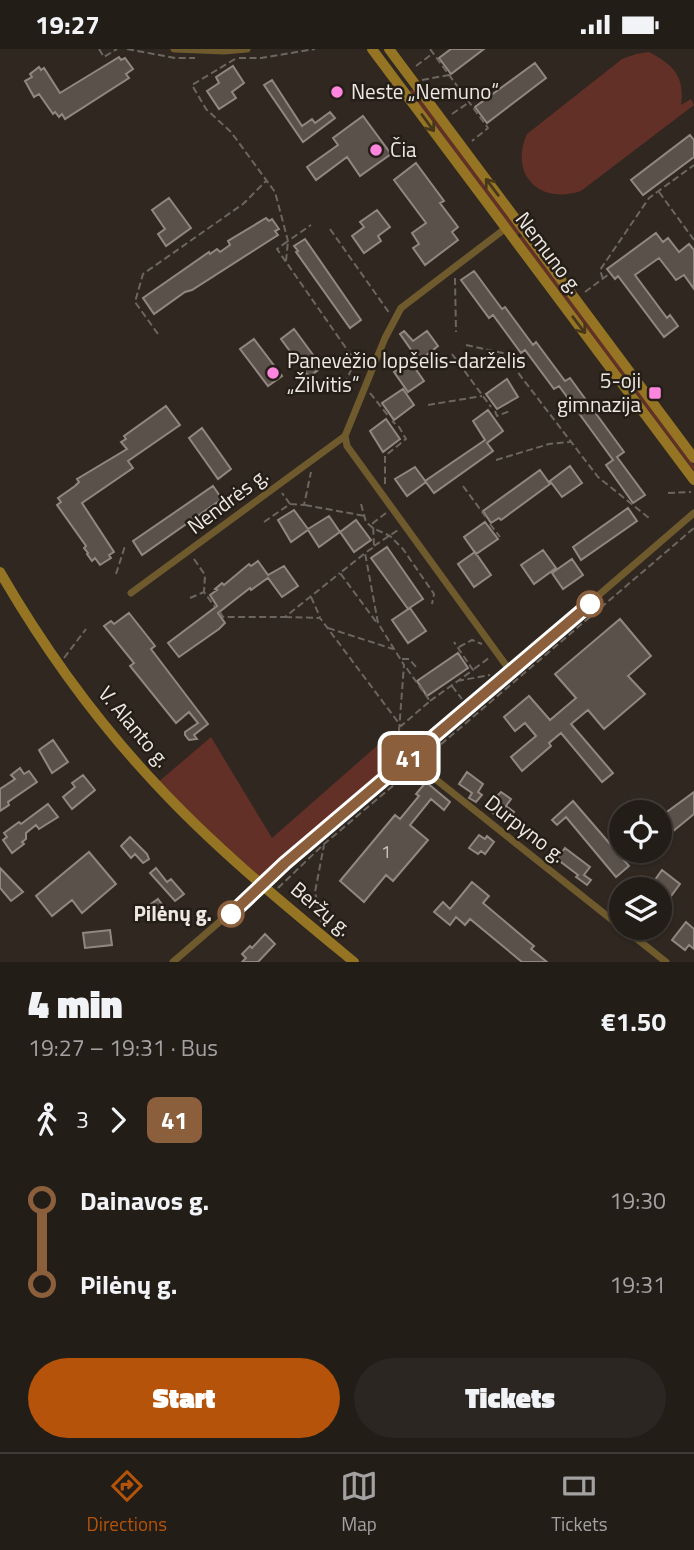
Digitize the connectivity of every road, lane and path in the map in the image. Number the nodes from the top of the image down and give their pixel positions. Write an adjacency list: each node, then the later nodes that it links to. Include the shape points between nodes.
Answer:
1 (99, 49): 2 (path, via 104,57)
2 (117, 49)
3 (174, 49): 4 (street)
4 (247, 49)
5 (372, 49): 20 (main road, Nemuno g., one-way to 20)
6 (389, 49): 46 (main road, Nemuno g., one-way to 6)
7 (430, 49): 8 (path)
8 (433, 53): 10 (path); 11 (path)
9 (236, 58): 17 (path, via 192,85 206,109 231,132)
10 (416, 66)
11 (449, 75): 12 (path); 13 (path)
12 (424, 78)
13 (469, 102): 14 (path); 15 (path, via 488,128)
14 (452, 114)
15 (471, 141)
16 (694, 165): 18 (path)
17 (267, 180): 23 (path, via 275,192); 31 (path, via 243,204 143,275 135,302)
18 (658, 191): 22 (path); 27 (path, via 606,259 600,270)
19 (311, 225): 23 (path)
20 (506, 228): 25 (street); 48 (main road, Nemuno g., one-way to 48)
21 (330, 229): 29 (path)
22 (694, 240)
23 (288, 241): 24 (path); 24 (path, via 277,249)
24 (286, 261): 34 (path, via 355,361 346,381)
25 (455, 266): 30 (path); 43 (street, via 395,317)
26 (610, 274): 27 (path)
27 (603, 279): 28 (path)
28 (585, 292)
29 (390, 315)
30 (456, 332)
31 (158, 334)
32 (466, 345): 44 (path, via 503,353)
33 (452, 354): 36 (path)
34 (352, 388)
35 (369, 391): 41 (path)
36 (483, 396): 37 (path); 38 (path)
37 (428, 405)
38 (491, 407)
39 (495, 411): 40 (path, via 497,416)
40 (510, 411)
41 (389, 417)
42 (392, 421): 51 (path, via 406,439 385,456 387,482)
43 (345, 436): 45 (street, Nendrės g.); 51 (street, via 347,446)
44 (571, 442): 47 (path); 60 (path, via 598,477)
45 (317, 457): 49 (street, Nendrės g.); 56 (path)
46 (694, 458)
47 (496, 460)
48 (694, 480)
49 (277, 486): 54 (path); 71 (street, Nendrės g.)
50 (463, 486): 61 (path)
51 (381, 492): 57 (street)
52 (691, 492): 53 (path)
53 (668, 493)
54 (290, 504): 56 (path); 62 (path)
55 (361, 504): 59 (path)
56 (304, 505): 59 (path)
57 (392, 508): 64 (street); 65 (path)
58 (694, 513): 98 (street)
59 (365, 516): 65 (path)
60 (649, 518)
61 (488, 520)
62 (264, 522)
63 (490, 524): 68 (path)
64 (405, 525): 67 (path); 98 (street)
65 (373, 528): 67 (path); 70 (path)
66 (694, 528): 107 (path)
67 (390, 536): 70 (path); 80 (path, via 434,594)
68 (500, 537)
69 (125, 546): 75 (path)
70 (374, 547): 72 (path)
71 (188, 552): 76 (path, via 205,575); 77 (street, Nendrės g.)
72 (365, 553): 74 (path); 85 (path)
73 (0, 572): 94 (main road, V. Alanto g.)
74 (340, 573): 78 (path); 85 (path)
75 (116, 574)
76 (204, 592): 79 (path); 81 (path)
77 (131, 593)
78 (311, 596): 83 (path); 84 (path)
79 (190, 598)
80 (432, 604)
81 (215, 607)
82 (220, 612): 83 (path, via 223,617)
83 (285, 617): 84 (path)
84 (320, 618): 86 (path)
85 (378, 623): 90 (path)
86 (327, 628): 90 (path); 104 (path)
87 (86, 629): 94 (path)
88 (454, 642): 89 (path)
89 (458, 648): 91 (path, via 472,640); 97 (path)
90 (396, 650): 92 (path)
91 (491, 656): 93 (path); 97 (path)
92 (401, 659): 95 (path); 96 (path, via 409,659)
93 (495, 662)
94 (59, 664): 109 (main road, V. Alanto g., via 156,784)
95 (404, 665): 103 (path); 104 (path)
96 (416, 667)
97 (473, 670): 100 (path)
98 (511, 672): 106 (street)
99 (490, 675): 100 (path)
100 (456, 682): 101 (path)
101 (451, 685): 102 (path); 103 (path)
102 (462, 699)
103 (430, 701): 104 (path)
104 (401, 726): 105 (path, via 399,731)
105 (409, 745)
106 (409, 758): 107 (street, Durpyno g.); 109 (street)
107 (416, 766): 108 (path); 111 (street, Durpyno g.)
108 (324, 844): 110 (path); 112 (path, via 315,892)
109 (263, 886): 110 (main road, Beržų g.); 114 (street)
110 (272, 894): 112 (main road, Beržų g.)
111 (609, 917)
112 (324, 938): 115 (main road, Beržų g.)
113 (638, 940): 116 (street, Durpyno g.)
114 (173, 962)
115 (354, 962)
116 (666, 962)

